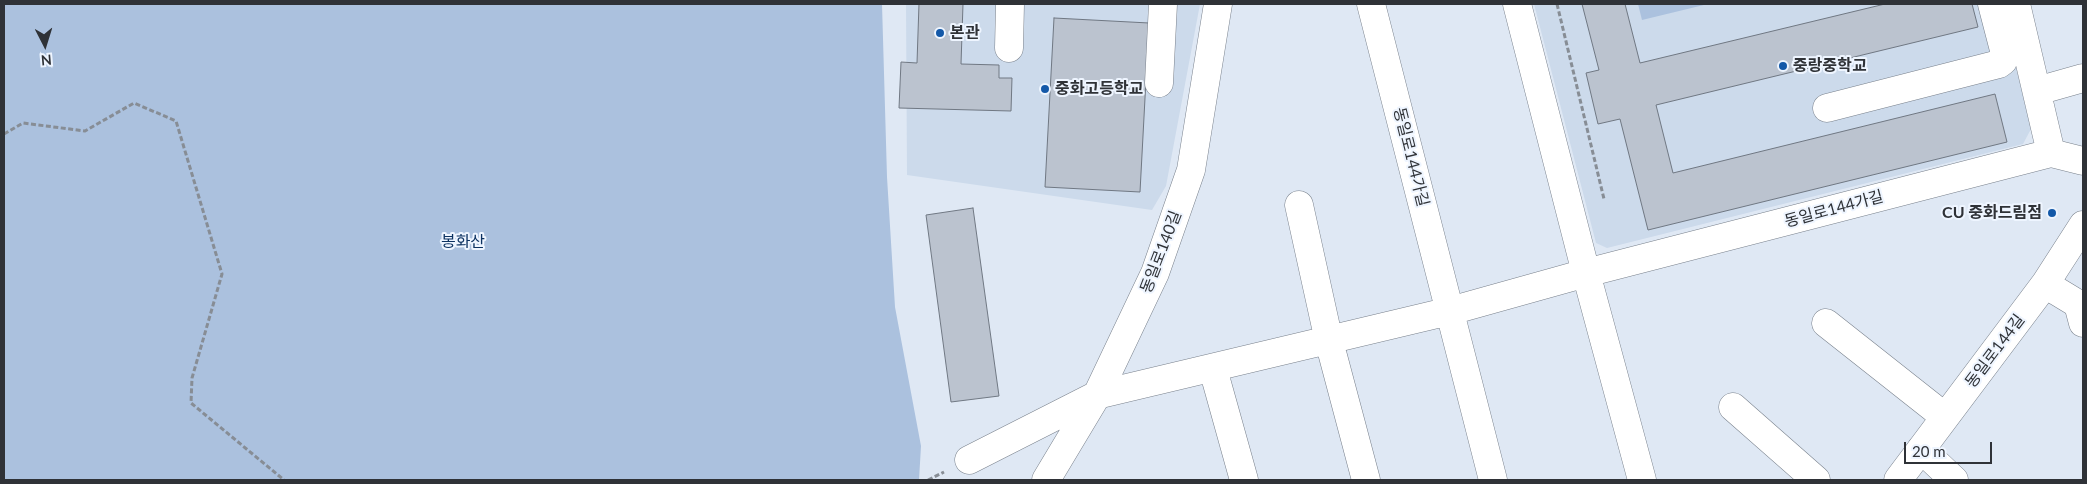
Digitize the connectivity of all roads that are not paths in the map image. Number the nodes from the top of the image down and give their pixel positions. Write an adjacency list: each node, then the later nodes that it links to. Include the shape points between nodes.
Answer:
1 (1010, 4): 8 (street)
2 (1163, 4): 10 (street)
3 (1218, 4): 24 (street, 동일로140길, via 1191,170 1156,273)
4 (1371, 4): 19 (street, 동일로144가길)
5 (1517, 4): 17 (street)
6 (1992, 4): 12 (street, via 2004,50 2003,61 1999,64)
7 (2016, 4): 11 (street)
8 (1009, 48)
9 (2083, 78): 11 (street)
10 (1158, 83)
11 (2037, 90): 13 (street)
12 (1827, 108)
13 (2051, 153): 14 (street, 동일로144가길); 17 (street, 동일로144가길)
14 (2083, 161)
15 (1299, 205): 22 (street)
16 (2083, 225): 18 (street, 동일로144길)
17 (1586, 273): 19 (street, 동일로144가길); 33 (street)
18 (2045, 284): 21 (street, via 2078,304); 26 (street, 동일로144길)
19 (1450, 311): 22 (street, 동일로144가길); 32 (street, 동일로144가길)
20 (1826, 323): 26 (street)
21 (2083, 323)
22 (1329, 341): 23 (street, 동일로144가길); 31 (street)
23 (1213, 369): 24 (street, 동일로144가길); 30 (street)
24 (1097, 395): 28 (street, 동일로144가길); 29 (street, 동일로140길)
25 (1733, 407): 34 (street)
26 (1945, 417): 27 (street, 동일로144길)
27 (1921, 449): 35 (street, 동일로144길); 36 (street)
28 (969, 460)
29 (1046, 480)
30 (1244, 480)
31 (1366, 480)
32 (1493, 480)
33 (1642, 480)
34 (1816, 480)
35 (1898, 480)
36 (1954, 480)

